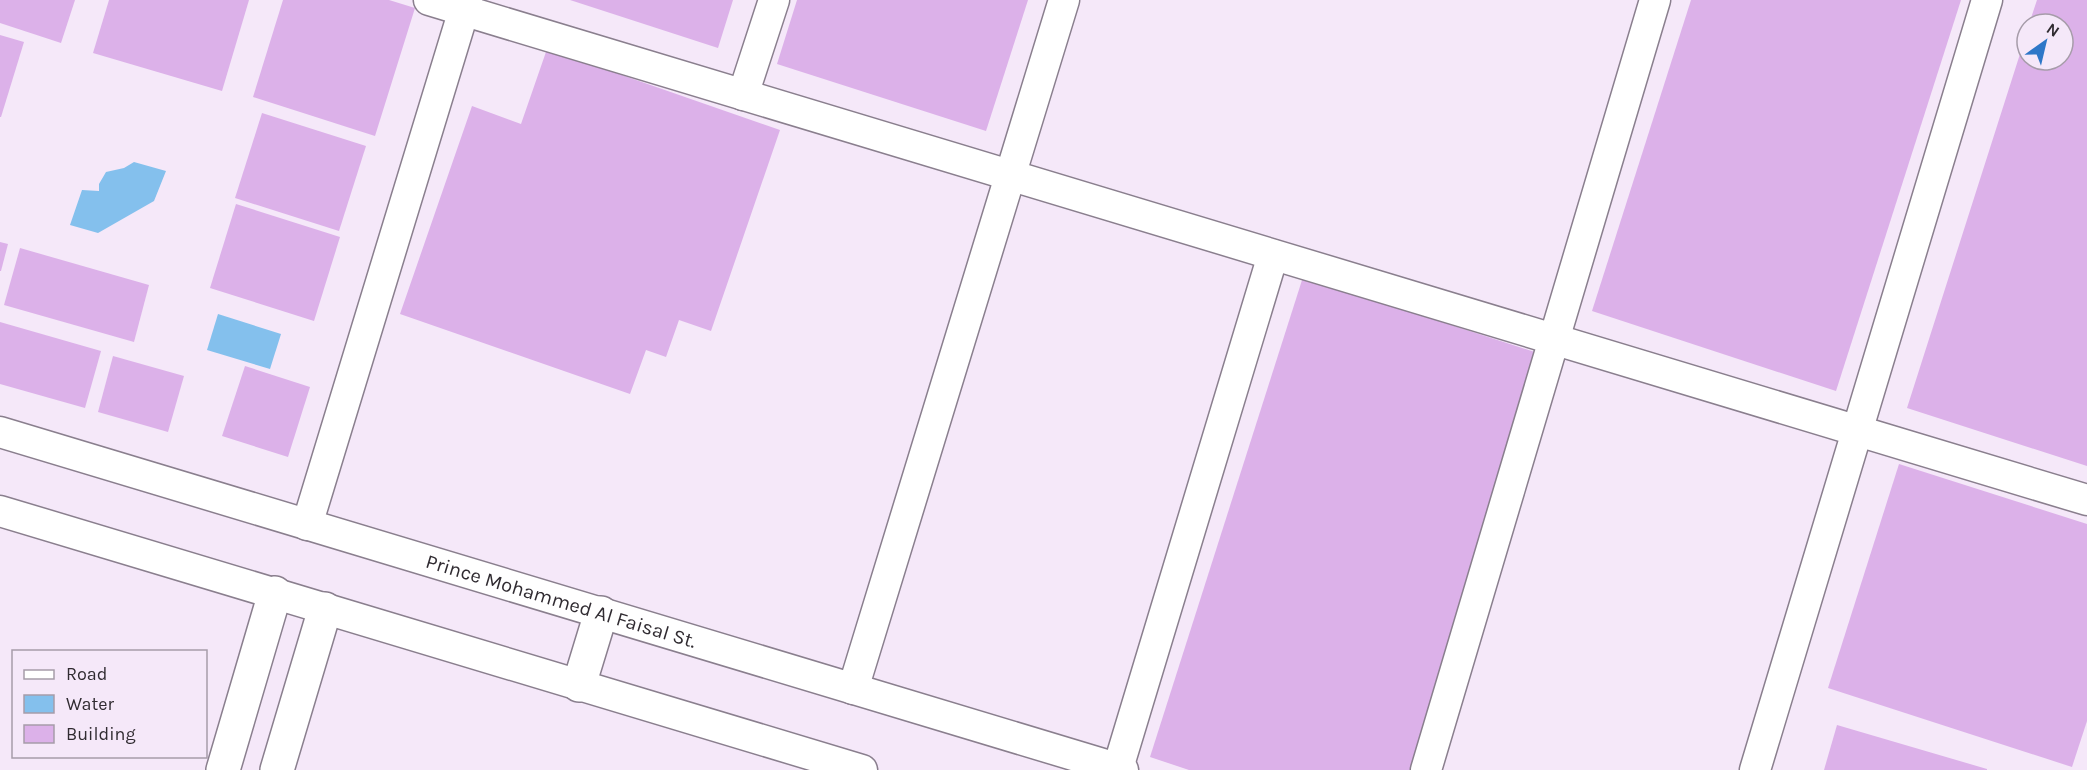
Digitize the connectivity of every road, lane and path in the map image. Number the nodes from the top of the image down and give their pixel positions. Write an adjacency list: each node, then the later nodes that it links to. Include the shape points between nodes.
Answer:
1 (429, 0): 6 (street)
2 (774, 0): 7 (street)
3 (1064, 0): 8 (street)
4 (1655, 0): 10 (street)
5 (1986, 0): 11 (street)
6 (465, 5): 7 (street); 15 (street)
7 (743, 95): 8 (street)
8 (1010, 175): 9 (street); 20 (street)
9 (1273, 255): 10 (street); 21 (street)
10 (1554, 339): 11 (street); 25 (street)
11 (1857, 431): 13 (street); 26 (street)
12 (0, 432): 15 (street, Prince Mohammed Al Faisal St.)
13 (2087, 500)
14 (0, 511): 16 (street)
15 (307, 525): 18 (street, Prince Mohammed Al Faisal St.)
16 (275, 593): 17 (street); 22 (street)
17 (325, 609): 19 (street); 23 (street)
18 (602, 613): 19 (street); 20 (street, Prince Mohammed Al Faisal St.)
19 (579, 685): 24 (street)
20 (853, 689): 21 (street, Prince Mohammed Al Faisal St.)
21 (1120, 769)
22 (224, 770)
23 (277, 770)
24 (862, 770)
25 (1426, 770)
26 (1755, 770)

